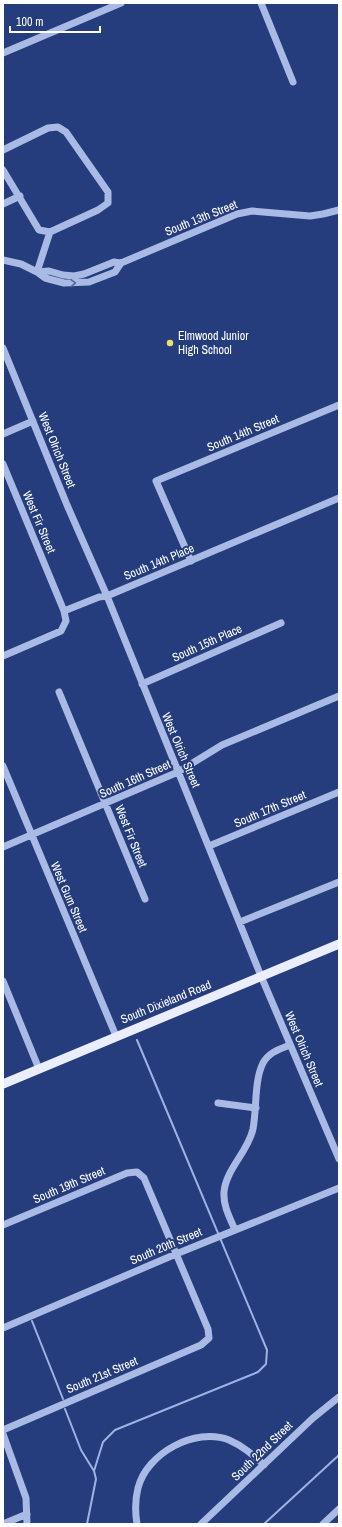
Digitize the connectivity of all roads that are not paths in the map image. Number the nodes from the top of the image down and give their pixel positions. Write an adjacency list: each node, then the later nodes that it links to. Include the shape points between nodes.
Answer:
1 (121, 3): 3 (street)
2 (261, 3): 4 (street)
3 (3, 53)
4 (293, 82)
5 (3, 150): 10 (street, via 48,128 58,127 66,132 108,192 108,203 98,210)
6 (3, 170): 7 (street)
7 (20, 196): 8 (street); 10 (street, via 39,230)
8 (3, 204)
9 (339, 210): 12 (street, South 13th Street, via 310,216 252,210 237,214 121,263 115,272 89,282 64,283 45,278)
10 (50, 232): 12 (street)
11 (3, 260): 12 (street, South 13th Street, via 21,264)
12 (37, 272)
13 (3, 348): 15 (street, West Olrich Street)
14 (339, 404): 19 (street, South 14th Street, via 156,481)
15 (33, 420): 16 (street); 20 (street, West Olrich Street)
16 (3, 434)
17 (3, 464): 21 (street, West Fir Street)
18 (339, 498): 19 (street, South 14th Place)
19 (191, 560): 20 (street, South 14th Place)
20 (107, 596): 21 (street, South 14th Place); 24 (street, West Olrich Street)
21 (64, 611): 23 (street, via 66,621 61,631)
22 (281, 622): 24 (street, South 15th Place)
23 (3, 655)
24 (142, 684): 28 (street, West Olrich Street)
25 (59, 692): 30 (street, West Fir Street)
26 (339, 696): 28 (street, South 16th Street, via 222,744)
27 (3, 766): 31 (street, West Gum Street)
28 (178, 772): 30 (street, South 16th Street); 32 (street, West Olrich Street)
29 (339, 792): 32 (street, South 17th Street)
30 (106, 804): 31 (street, South 16th Street); 35 (street, West Fir Street)
31 (31, 836): 33 (street, South 16th Street); 40 (street, West Gum Street)
32 (209, 846): 36 (street, West Olrich Street)
33 (3, 847)
34 (339, 882): 36 (street)
35 (145, 899)
36 (240, 922): 38 (street, West Olrich Street)
37 (339, 944): 38 (main road, South Dixieland Road)
38 (261, 976): 40 (main road, South Dixieland Road); 41 (street, West Olrich Street)
39 (3, 981): 42 (street)
40 (116, 1036): 42 (main road, South Dixieland Road)
41 (290, 1045): 45 (street, via 272,1052 264,1061 259,1073); 46 (street, West Olrich Street)
42 (39, 1069): 43 (main road, South Dixieland Road)
43 (3, 1084)
44 (218, 1103): 45 (street)
45 (256, 1108): 49 (street, via 253,1130 225,1186 225,1206)
46 (339, 1160)
47 (339, 1188): 49 (street, South 20th Street)
48 (3, 1225): 50 (street, South 19th Street, via 127,1173 138,1172 144,1178)
49 (235, 1230): 50 (street, South 20th Street)
50 (176, 1254): 51 (street, South 20th Street); 53 (street, South 21st Street, via 208,1329 209,1338 201,1345)
51 (3, 1328)
52 (339, 1397): 55 (street, South 22nd Street)
53 (3, 1430)
54 (3, 1434): 57 (street, via 26,1498)
55 (264, 1465): 60 (street, via 245,1448 228,1440 208,1437 176,1445 163,1453 147,1469 138,1487 135,1509); 61 (street, South 22nd Street)
56 (339, 1509): 62 (street)
57 (27, 1514): 58 (street); 59 (street)
58 (3, 1524)
59 (27, 1524)
60 (137, 1524)
61 (202, 1524)
62 (323, 1524)

